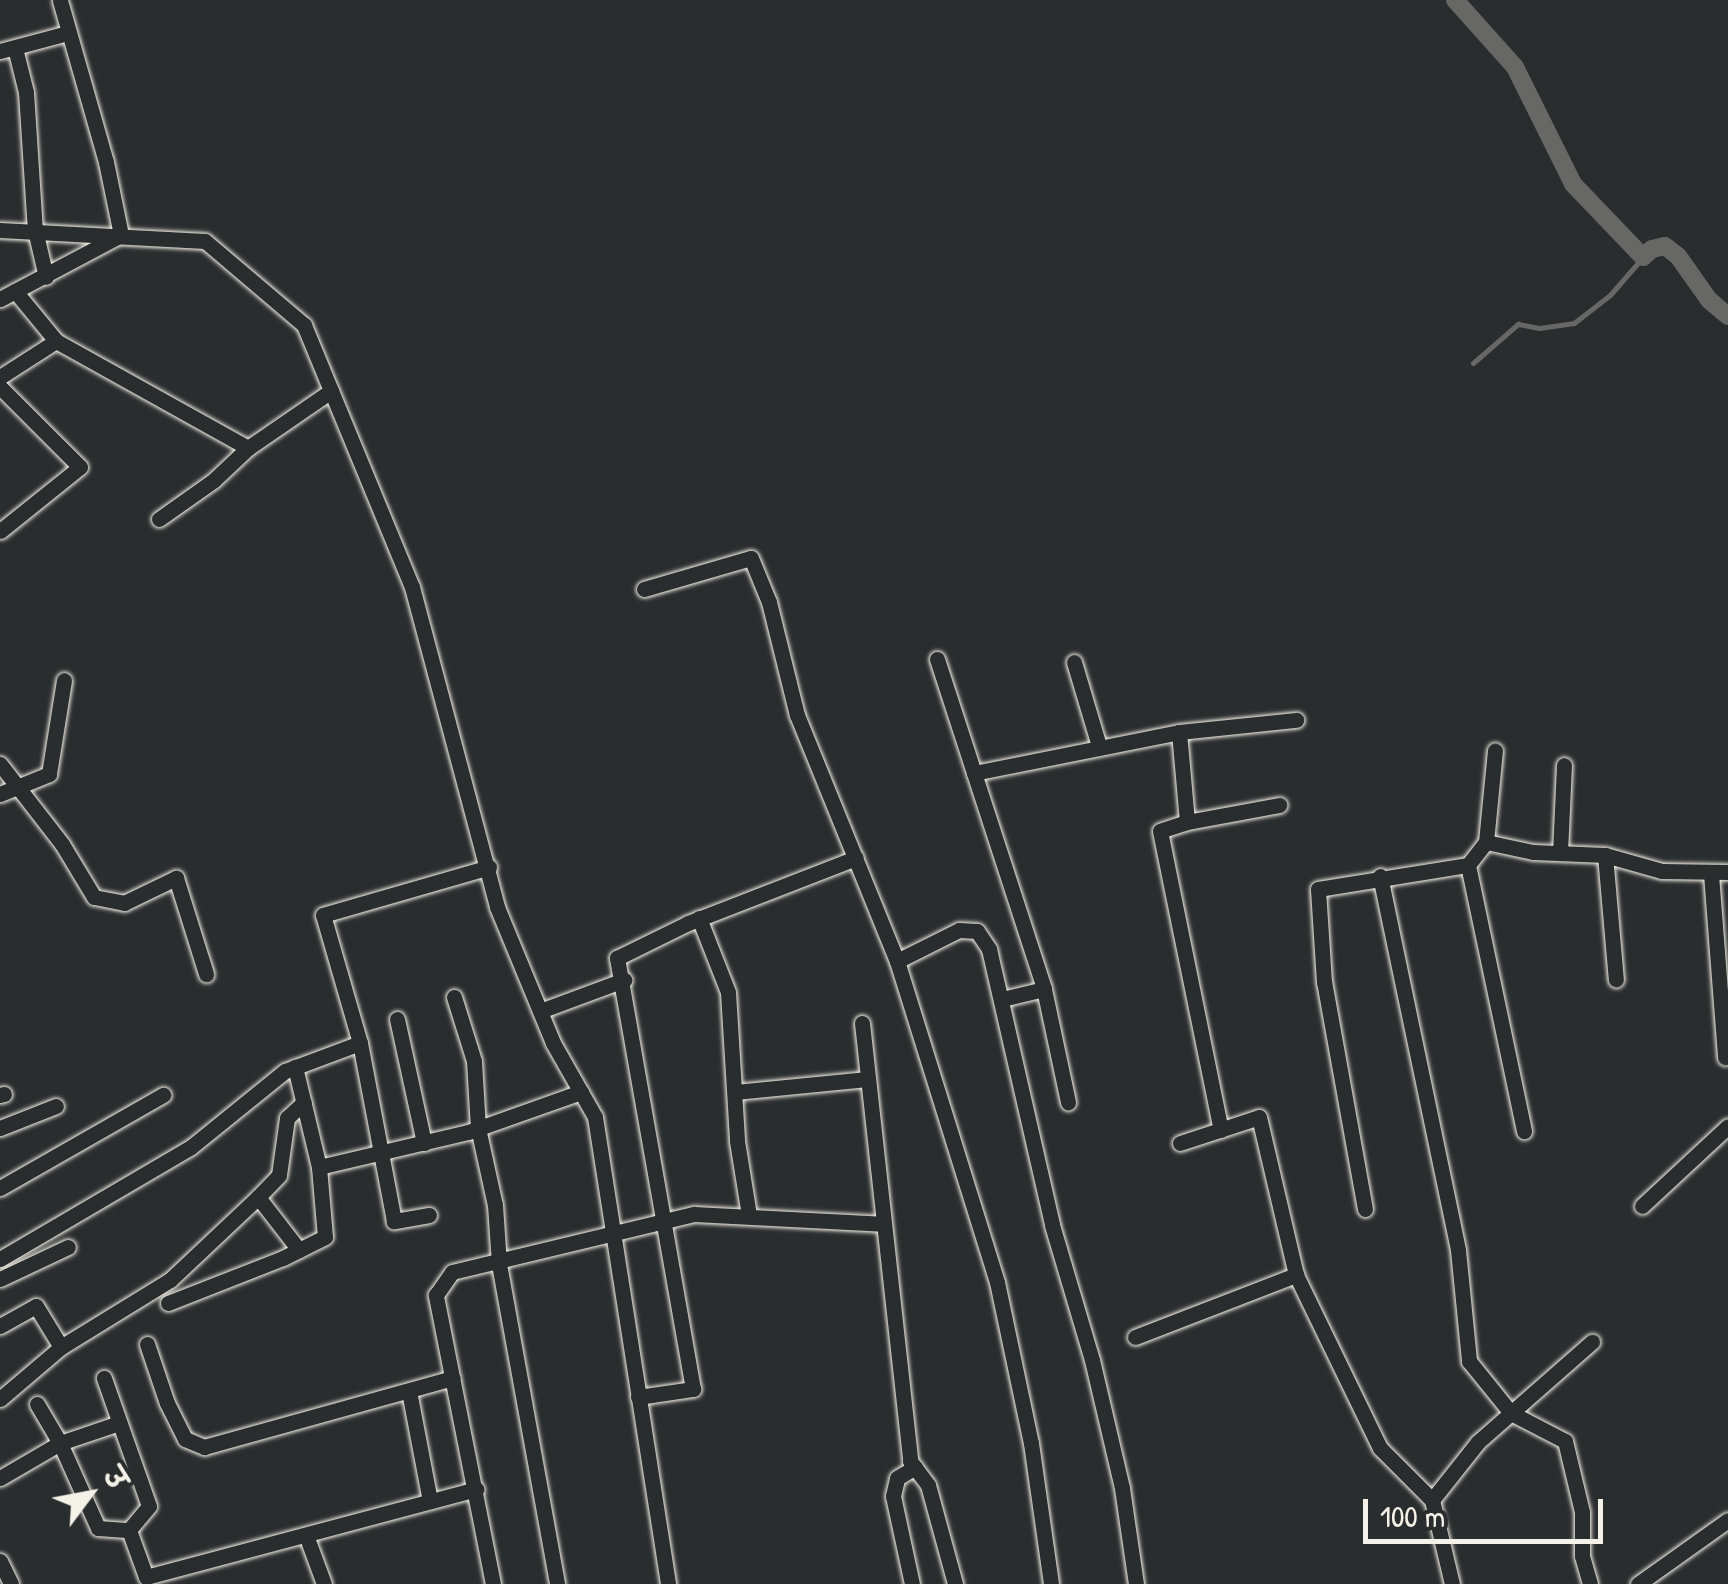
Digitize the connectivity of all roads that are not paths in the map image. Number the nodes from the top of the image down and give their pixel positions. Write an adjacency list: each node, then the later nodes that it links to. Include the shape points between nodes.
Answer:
1 (60, 0): 2 (street)
2 (67, 33): 3 (street); 6 (street)
3 (7, 49): 5 (street, via 26,92)
4 (0, 230): 5 (street)
5 (35, 230): 6 (street); 7 (street)
6 (122, 235): 7 (street); 12 (street, via 205,241 304,325)
7 (46, 276): 8 (street)
8 (8, 295): 9 (street)
9 (56, 341): 10 (street); 13 (street)
10 (0, 377)
11 (0, 387): 15 (street, via 80,467)
12 (330, 391): 13 (street); 36 (street, via 412,587)
13 (248, 448): 14 (street)
14 (159, 519)
15 (0, 531)
16 (644, 589): 34 (street, via 752,558 798,715)
17 (937, 659): 26 (street)
18 (1074, 662): 22 (street)
19 (64, 680): 27 (street, via 49,774)
20 (1296, 720): 21 (street)
21 (1179, 732): 22 (street); 30 (street)
22 (1099, 746): 26 (street)
23 (1495, 750): 31 (street)
24 (0, 764): 27 (street)
25 (1564, 766): 32 (street)
26 (974, 773): 45 (street)
27 (16, 788): 28 (street); 42 (street, via 94,897 124,903 176,878)
28 (0, 794)
29 (1279, 805): 30 (street)
30 (1187, 822): 64 (street, via 1160,831)
31 (1486, 842): 32 (street); 35 (street)
32 (1560, 853): 33 (street)
33 (1605, 855): 37 (street, via 1662,872); 44 (street)
34 (856, 858): 39 (street); 40 (street)
35 (1468, 865): 38 (street); 65 (street)
36 (489, 868): 48 (street, via 497,907); 51 (street, via 323,915)
37 (1720, 873): 41 (street)
38 (1380, 876): 73 (street, via 1318,889 1324,982); 97 (street, via 1458,1250 1469,1361)
39 (699, 918): 43 (street, via 617,958); 56 (street, via 728,992)
40 (898, 961): 47 (street, via 959,930 977,932 990,950); 118 (street, via 998,1282)
41 (1722, 964): 52 (street)
42 (206, 974)
43 (624, 980): 48 (street); 76 (street)
44 (1616, 980)
45 (1044, 990): 47 (street); 59 (street)
46 (454, 997): 63 (street, via 474,1061)
47 (1002, 998): 119 (street, via 1052,1225 1122,1488)
48 (540, 1012): 55 (street)
49 (397, 1019): 66 (street)
50 (862, 1024): 54 (street)
51 (360, 1043): 53 (street); 68 (street)
52 (1725, 1057)
53 (295, 1067): 58 (street); 81 (street, via 191,1147)
54 (867, 1079): 56 (street); 77 (street)
55 (581, 1092): 63 (street); 78 (street, via 595,1117)
56 (735, 1092): 75 (street)
57 (163, 1095): 70 (street)
58 (304, 1102): 69 (street); 71 (street, via 286,1118 279,1175)
59 (1068, 1102)
60 (56, 1106): 62 (street)
61 (1728, 1126): 72 (street)
62 (0, 1128)
63 (478, 1128): 66 (street); 82 (street, via 495,1205)
64 (1221, 1130): 67 (street); 83 (street, via 1260,1117)
65 (1524, 1131)
66 (424, 1143): 68 (street)
67 (1180, 1143)
68 (381, 1154): 69 (street); 74 (street, via 394,1220)
69 (319, 1167): 80 (street, via 324,1237)
70 (0, 1188)
71 (258, 1197): 80 (street); 90 (street, via 170,1280)
72 (1642, 1206)
73 (1365, 1209)
74 (429, 1215)
75 (749, 1215): 76 (street); 77 (street)
76 (662, 1219): 78 (street); 94 (street, via 693,1389)
77 (882, 1224): 100 (street)
78 (612, 1235): 82 (street); 94 (street)
79 (68, 1247): 84 (street)
80 (299, 1250): 85 (street)
81 (0, 1260)
82 (499, 1264): 92 (street, via 452,1272 436,1296); 114 (street)
83 (1296, 1275): 87 (street); 103 (street, via 1380,1448)
84 (0, 1279)
85 (168, 1302)
86 (0, 1326): 90 (street, via 36,1306)
87 (1135, 1336)
88 (1592, 1342): 97 (street)
89 (148, 1344): 93 (street, via 185,1439 204,1447)
90 (61, 1347): 95 (street)
91 (104, 1378): 98 (street)
92 (454, 1378): 93 (street); 102 (street)
93 (409, 1390): 104 (street)
94 (638, 1397): 115 (street)
95 (0, 1398)
96 (37, 1404): 99 (street)
97 (1511, 1413): 103 (street); 121 (street, via 1565,1441)
98 (119, 1422): 99 (street); 106 (street, via 149,1506)
99 (60, 1443): 101 (street); 106 (street, via 98,1528)
100 (915, 1467): 116 (street, via 897,1478 893,1496); 117 (street, via 928,1485)
101 (0, 1478)
102 (476, 1488): 104 (street); 113 (street)
103 (1432, 1500): 120 (street)
104 (430, 1501): 107 (street)
105 (1728, 1520): 122 (street)
106 (129, 1530): 110 (street)
107 (306, 1535): 109 (street); 112 (street)
108 (0, 1561): 111 (street)
109 (175, 1578): 110 (street)
110 (143, 1580)
111 (12, 1584)
112 (324, 1584)
113 (493, 1584)
114 (557, 1584)
115 (668, 1584)
116 (912, 1584)
117 (956, 1584)
118 (1051, 1584)
119 (1136, 1584)
120 (1452, 1584)
121 (1590, 1584)
122 (1638, 1584)

